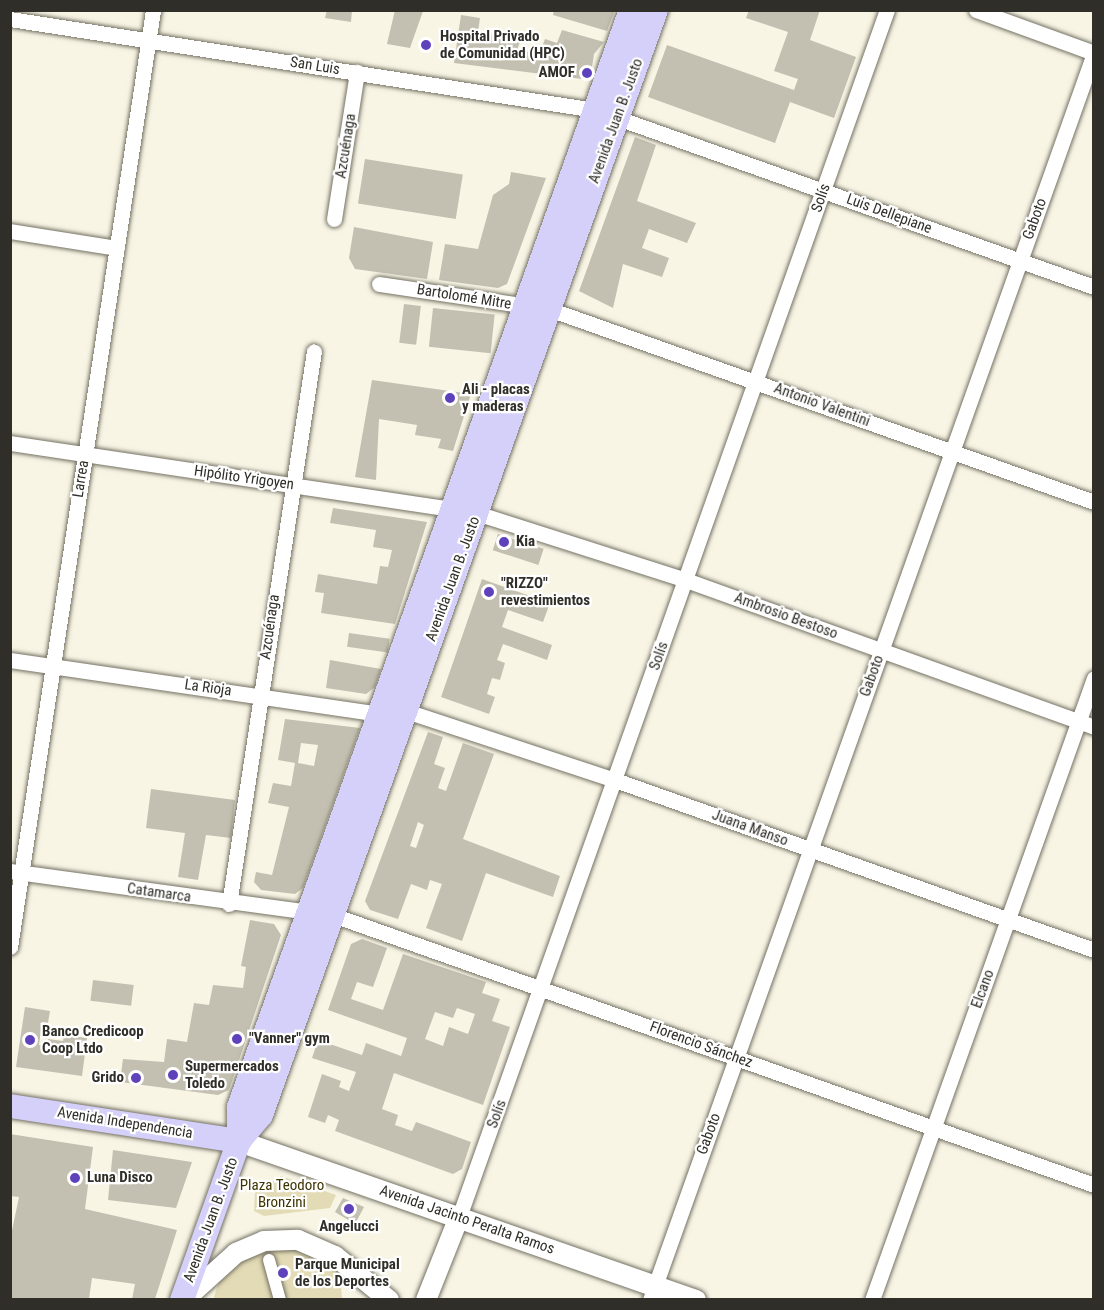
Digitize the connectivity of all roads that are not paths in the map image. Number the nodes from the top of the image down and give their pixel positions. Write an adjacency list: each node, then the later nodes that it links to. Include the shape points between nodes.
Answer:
1 (153, 10): 7 (street, Larrea)
2 (631, 10): 10 (main road, Avenida Juan B. Justo)
3 (656, 10): 10 (main road, Avenida Juan B. Justo)
4 (887, 10): 11 (street, Solís)
5 (976, 10): 8 (street)
6 (10, 19): 7 (street, San Luis)
7 (148, 40): 9 (street, San Luis); 14 (street, Larrea)
8 (1094, 53): 15 (street, Gaboto)
9 (357, 72): 10 (street, San Luis); 12 (street, Azcuénaga)
10 (606, 114): 11 (street, Luis Dellepiane); 18 (main road, Avenida Juan B. Justo); 19 (main road, Avenida Juan B. Justo)
11 (824, 191): 15 (street, Luis Dellepiane); 21 (street, Solís)
12 (334, 219)
13 (10, 231): 14 (street)
14 (117, 248): 24 (street, Larrea)
15 (1020, 261): 17 (street, Luis Dellepiane); 23 (street, Gaboto)
16 (379, 284): 18 (street, Bartolomé Mitre)
17 (1094, 287)
18 (525, 306): 19 (street, Bartolomé Mitre); 27 (main road, Avenida Juan B. Justo)
19 (549, 309): 21 (street, Antonio Valentini); 28 (main road, Avenida Juan B. Justo)
20 (314, 351): 25 (street, Azcuénaga)
21 (756, 382): 23 (street, Antonio Valentini); 29 (street, Solís)
22 (10, 443): 24 (street, Hipólito Yrigoyen)
23 (952, 452): 26 (street, Antonio Valentini); 30 (street, Gaboto)
24 (85, 455): 25 (street, Hipólito Yrigoyen); 32 (street, Larrea)
25 (291, 484): 27 (street, Hipólito Yrigoyen); 34 (street, Azcuénaga)
26 (1094, 502)
27 (452, 512): 28 (street, Hipólito Yrigoyen); 36 (main road, Avenida Juan B. Justo)
28 (476, 513): 29 (street, Ambrosio Bestoso); 35 (main road, Avenida Juan B. Justo)
29 (686, 580): 30 (street, Ambrosio Bestoso); 39 (street, Solís)
30 (881, 651): 37 (street, Ambrosio Bestoso); 40 (street, Gaboto)
31 (10, 660): 32 (street, La Rioja)
32 (53, 667): 34 (street, La Rioja); 41 (street, Larrea)
33 (1094, 678): 37 (street, Elcano)
34 (260, 695): 36 (street, La Rioja); 42 (street, Azcuénaga)
35 (406, 711): 36 (street, La Rioja); 39 (street, Juana Manso); 44 (main road, Avenida Juan B. Justo)
36 (380, 714): 43 (main road, Avenida Juan B. Justo)
37 (1078, 722): 38 (street, Ambrosio Bestoso); 45 (street, Elcano)
38 (1094, 727)
39 (615, 780): 40 (street, Juana Manso); 48 (street, Solís)
40 (810, 850): 45 (street, Juana Manso); 49 (street, Gaboto)
41 (16, 872): 42 (street, Catamarca); 46 (street, Larrea)
42 (229, 904): 43 (street, Catamarca)
43 (308, 915): 44 (street, Florencio Sánchez); 52 (main road, Avenida Juan B. Justo, via 239,1107)
44 (333, 915): 48 (street, Florencio Sánchez); 52 (main road, Avenida Juan B. Justo, via 261,1115)
45 (1007, 920): 47 (street, Juana Manso); 51 (street, Elcano)
46 (10, 947)
47 (1094, 951)
48 (542, 989): 49 (street, Florencio Sánchez); 54 (street, Solís)
49 (736, 1058): 51 (street, Florencio Sánchez); 56 (street, Gaboto)
50 (10, 1106): 52 (main road, Avenida Independencia)
51 (933, 1128): 53 (street, Florencio Sánchez); 62 (street, Elcano)
52 (239, 1141): 54 (main road, Avenida Jacinto Peralta Ramos); 58 (main road, Avenida Juan B. Justo)
53 (1094, 1185)
54 (459, 1217): 56 (main road, Avenida Jacinto Peralta Ramos); 60 (street, Solís)
55 (269, 1260): 59 (street)
56 (653, 1293): 61 (main road, Avenida Jacinto Peralta Ramos)
57 (382, 1297): 58 (street, via 316,1246 264,1241 236,1253)
58 (183, 1299)
59 (280, 1299)
60 (426, 1299)
61 (694, 1299)
62 (872, 1299)

